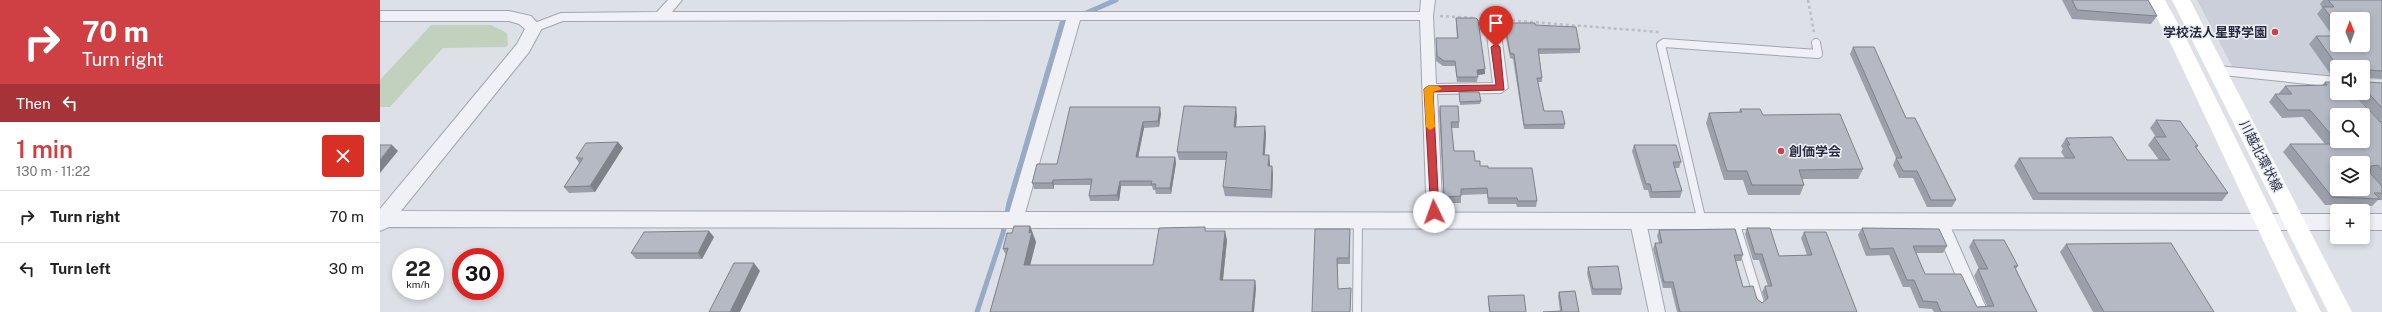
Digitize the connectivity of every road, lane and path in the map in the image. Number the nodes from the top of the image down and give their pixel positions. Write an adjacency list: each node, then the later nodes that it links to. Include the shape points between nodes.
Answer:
1 (674, 0): 7 (street)
2 (1428, 0): 8 (street)
3 (1808, 0): 13 (path)
4 (2156, 0): 29 (main road, 川越北環状線)
5 (2181, 0): 14 (main road, 川越北環状線)
6 (380, 16): 11 (street, via 509,16 525,20)
7 (661, 16): 9 (street); 11 (street, via 561,17)
8 (1426, 16): 9 (street); 10 (path); 16 (street)
9 (1074, 17): 17 (street)
10 (1492, 20): 12 (path); 16 (street, via 1501,88)
11 (534, 28): 18 (street, via 534,33 523,48)
12 (1666, 32)
13 (1816, 43): 23 (lane, via 1818,54 1664,43 1661,45)
14 (2218, 71): 15 (street); 25 (main road, 川越北環状線)
15 (2330, 81)
16 (1428, 89): 21 (street)
17 (1006, 220): 18 (street); 20 (street)
18 (381, 221)
19 (1940, 221): 24 (street); 29 (street); 33 (street)
20 (1358, 222): 21 (street); 31 (lane)
21 (1435, 222): 22 (street)
22 (1638, 222): 23 (street); 32 (street)
23 (1702, 222): 24 (street)
24 (1735, 222): 30 (lane)
25 (2295, 222): 26 (street); 29 (street); 35 (main road, 川越北環状線)
26 (2330, 222)
27 (2370, 222): 28 (street)
28 (2382, 222)
29 (2267, 223): 34 (main road, 川越北環状線)
30 (1760, 303)
31 (1357, 312)
32 (1657, 312)
33 (1980, 312)
34 (2309, 312)
35 (2340, 312)

